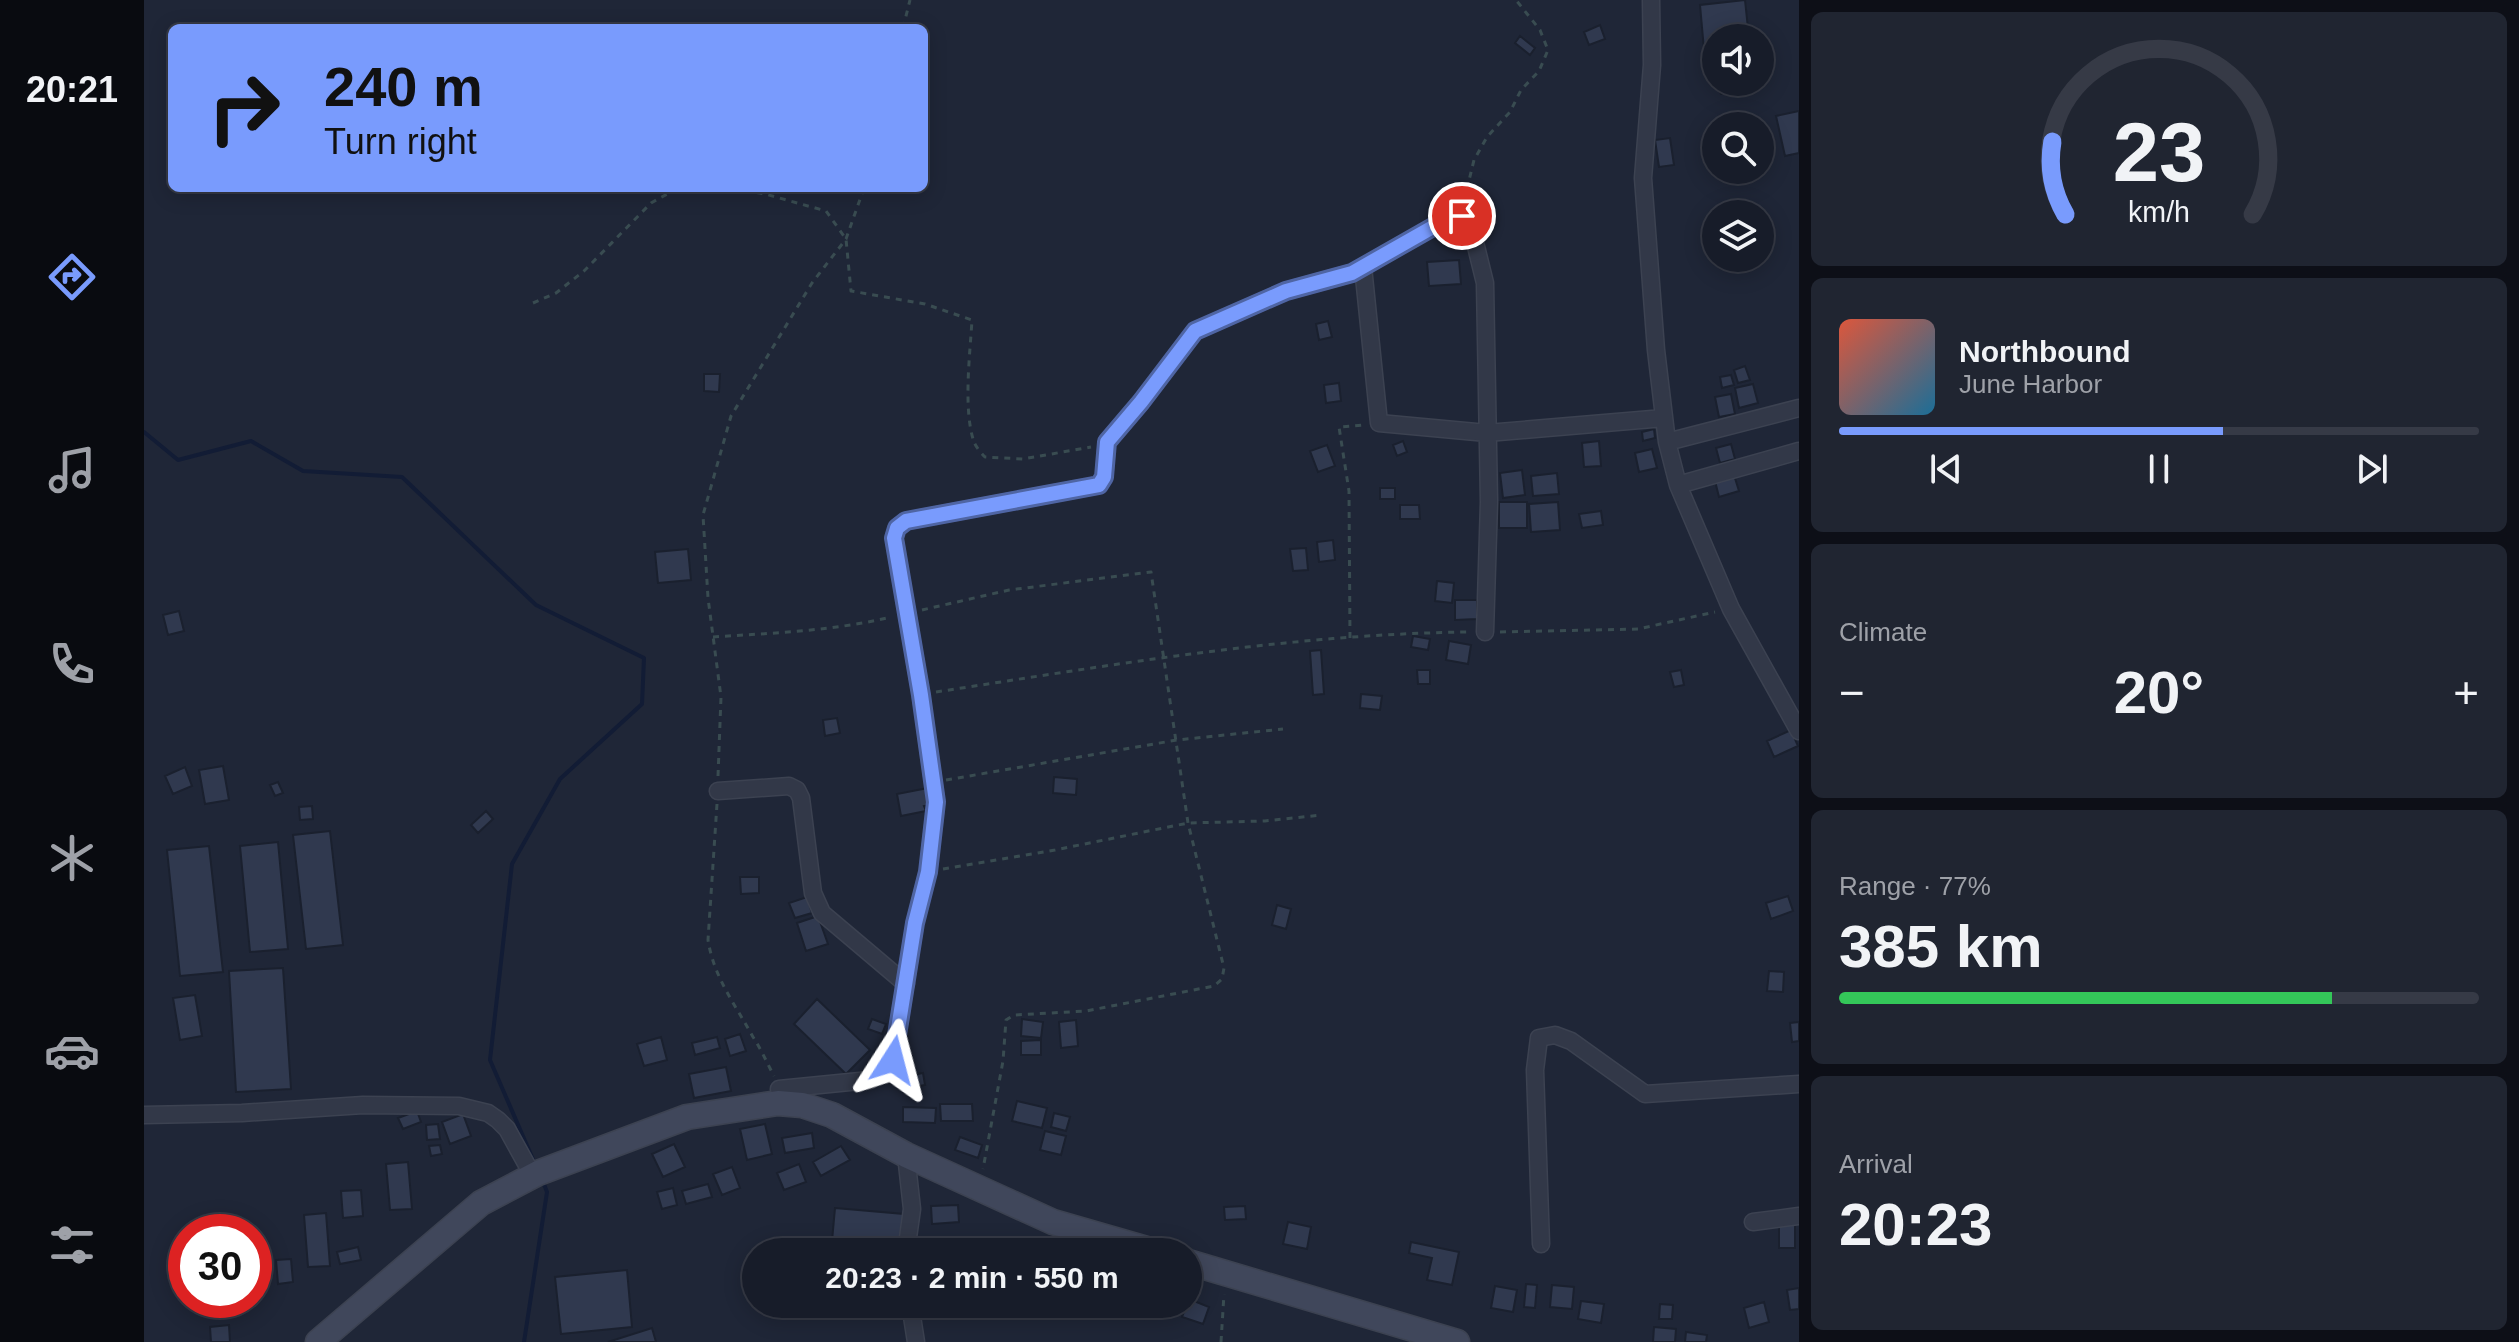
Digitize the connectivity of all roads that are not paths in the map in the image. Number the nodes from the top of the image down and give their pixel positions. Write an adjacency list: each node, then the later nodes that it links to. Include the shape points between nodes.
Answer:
1 (1651, 0): 4 (street, via 1643,178)
2 (1363, 267): 5 (street, via 1379,423); 5 (street, via 1447,219 1462,216 1470,222 1485,283); 12 (street, via 1286,291 1195,331 1107,442 1099,485 906,521 897,528 894,538 936,802)
3 (1799, 408): 6 (street)
4 (1664, 418): 5 (street); 6 (street)
5 (1487, 433): 9 (street)
6 (1667, 442): 8 (street)
7 (1799, 451): 8 (street)
8 (1678, 485): 10 (street, via 1731,609)
9 (1485, 632)
10 (1799, 731)
11 (718, 791): 12 (street, via 789,786 797,790 813,893 822,913)
12 (906, 984): 14 (street, via 893,1060 886,1071 870,1080)
13 (1799, 1084): 22 (street, via 1645,1094 1571,1041 1555,1035 1539,1038 1535,1070)
14 (779, 1089)
15 (144, 1115): 17 (street, via 405,1104 474,1108 507,1129)
16 (906, 1155): 17 (main road, via 832,1115 778,1103 687,1117); 20 (street, via 912,1209); 21 (main road, via 1053,1222)
17 (535, 1174): 25 (main road, via 481,1203)
18 (1799, 1216): 19 (street)
19 (1753, 1222)
20 (908, 1238)
21 (1108, 1238)
22 (1541, 1244)
23 (1202, 1266): 27 (main road)
24 (912, 1318): 26 (street)
25 (318, 1342)
26 (916, 1342)
27 (1457, 1342)

